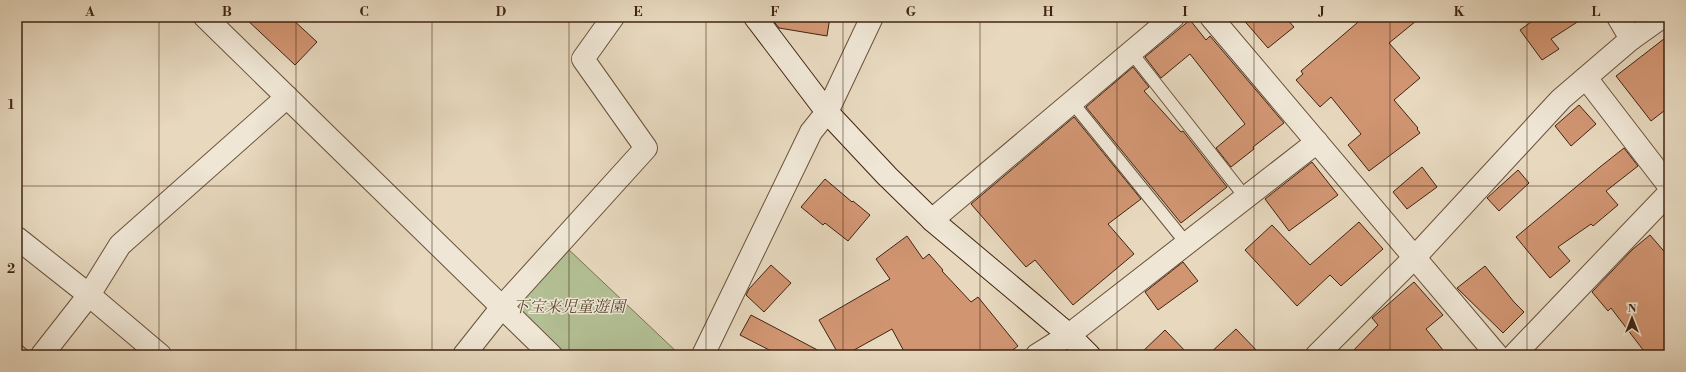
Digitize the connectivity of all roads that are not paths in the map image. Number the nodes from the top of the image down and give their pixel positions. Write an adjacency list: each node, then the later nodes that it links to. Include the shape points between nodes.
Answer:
1 (205, 17): 12 (street)
2 (613, 17): 24 (street, via 582,59 646,148)
3 (755, 17): 14 (street)
4 (872, 17): 14 (street)
5 (1173, 17): 10 (street)
6 (1211, 17): 15 (street)
7 (1618, 17): 9 (street)
8 (1662, 17): 9 (street)
9 (1631, 40): 11 (street)
10 (1131, 52): 13 (street); 18 (lane)
11 (1586, 78): 16 (street); 22 (street, via 1561,99)
12 (287, 97): 23 (street, via 120,245); 24 (street)
13 (1072, 102): 19 (street); 21 (lane)
14 (827, 112): 19 (street); 32 (street, via 811,132)
15 (1317, 142): 18 (street); 22 (street)
16 (1669, 186)
17 (1669, 193): 37 (street)
18 (1246, 198): 21 (street)
19 (932, 220): 25 (street)
20 (17, 238): 23 (street)
21 (1187, 244): 25 (street)
22 (1415, 258): 35 (street); 36 (street)
23 (89, 295): 28 (street); 29 (street)
24 (502, 307): 30 (street); 31 (street)
25 (1069, 335): 33 (street); 34 (street)
26 (17, 350): 27 (lane)
27 (23, 355)
28 (42, 355)
29 (160, 355)
30 (464, 355)
31 (550, 355)
32 (703, 355)
33 (1037, 355)
34 (1089, 355)
35 (1317, 355)
36 (1497, 355)
37 (1514, 355)

